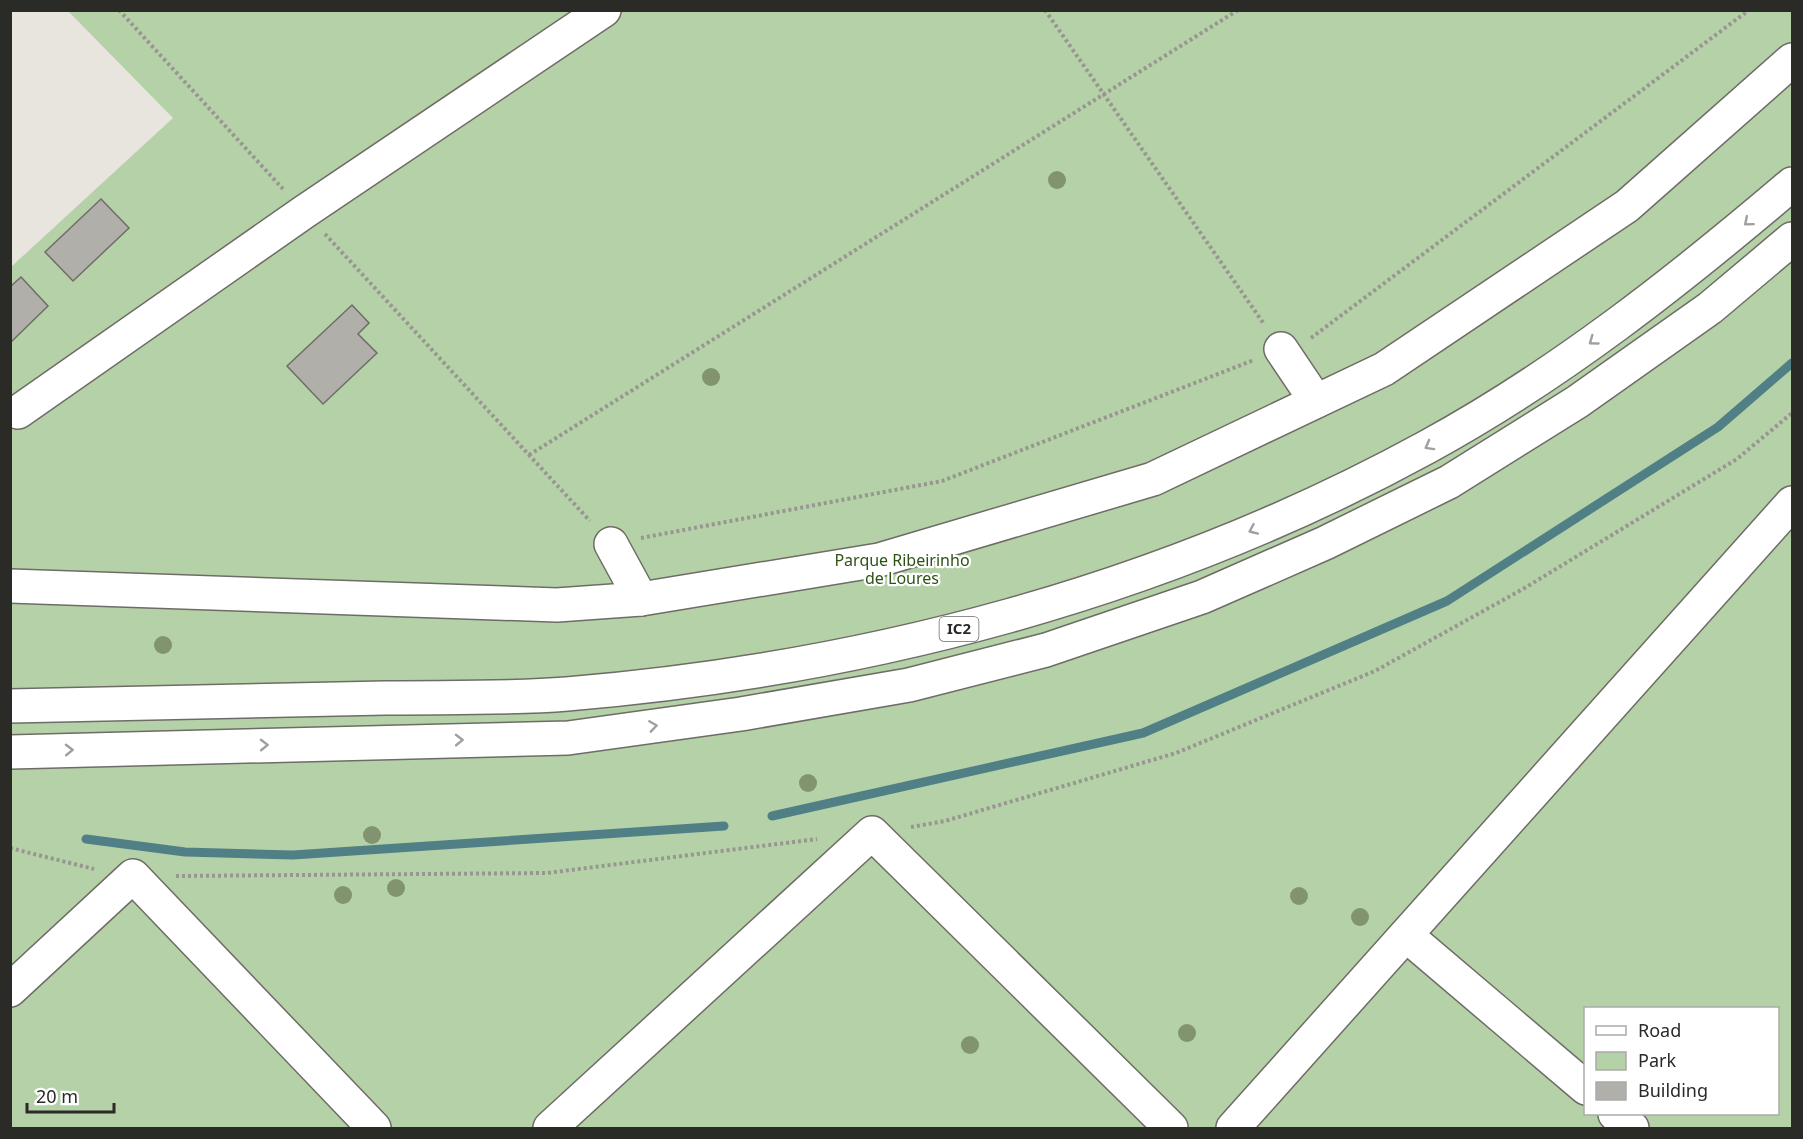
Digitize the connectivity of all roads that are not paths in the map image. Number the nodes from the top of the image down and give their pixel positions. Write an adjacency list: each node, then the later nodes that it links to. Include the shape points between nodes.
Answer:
1 (604, 10): 7 (main road, via 304,212)
2 (1792, 60): 6 (main road, via 1627,206 1384,369)
3 (1792, 184): 12 (main road, IC2, one-way to 12, via 1645,304 1553,370 1428,446 1324,499 1182,561 1048,606 895,646 733,673 565,694)
4 (1792, 239): 13 (main road, one-way to 4, via 568,738 909,685 1046,650 1202,597 1449,482 1587,395 1710,308)
5 (1281, 349): 6 (main road)
6 (1316, 401): 11 (main road, via 1153,479 879,560)
7 (18, 412)
8 (1790, 510): 14 (main road)
9 (611, 544): 11 (main road)
10 (10, 586): 11 (main road, via 557,605)
11 (641, 599)
12 (10, 706)
13 (10, 752)
14 (1406, 935): 16 (main road); 21 (main road)
15 (10, 990): 19 (main road, via 133,876)
16 (1584, 1086)
17 (1617, 1115): 22 (main road)
18 (558, 1126): 20 (main road, via 872,833)
19 (374, 1128)
20 (1171, 1128)
21 (1233, 1128)
22 (1632, 1128)

